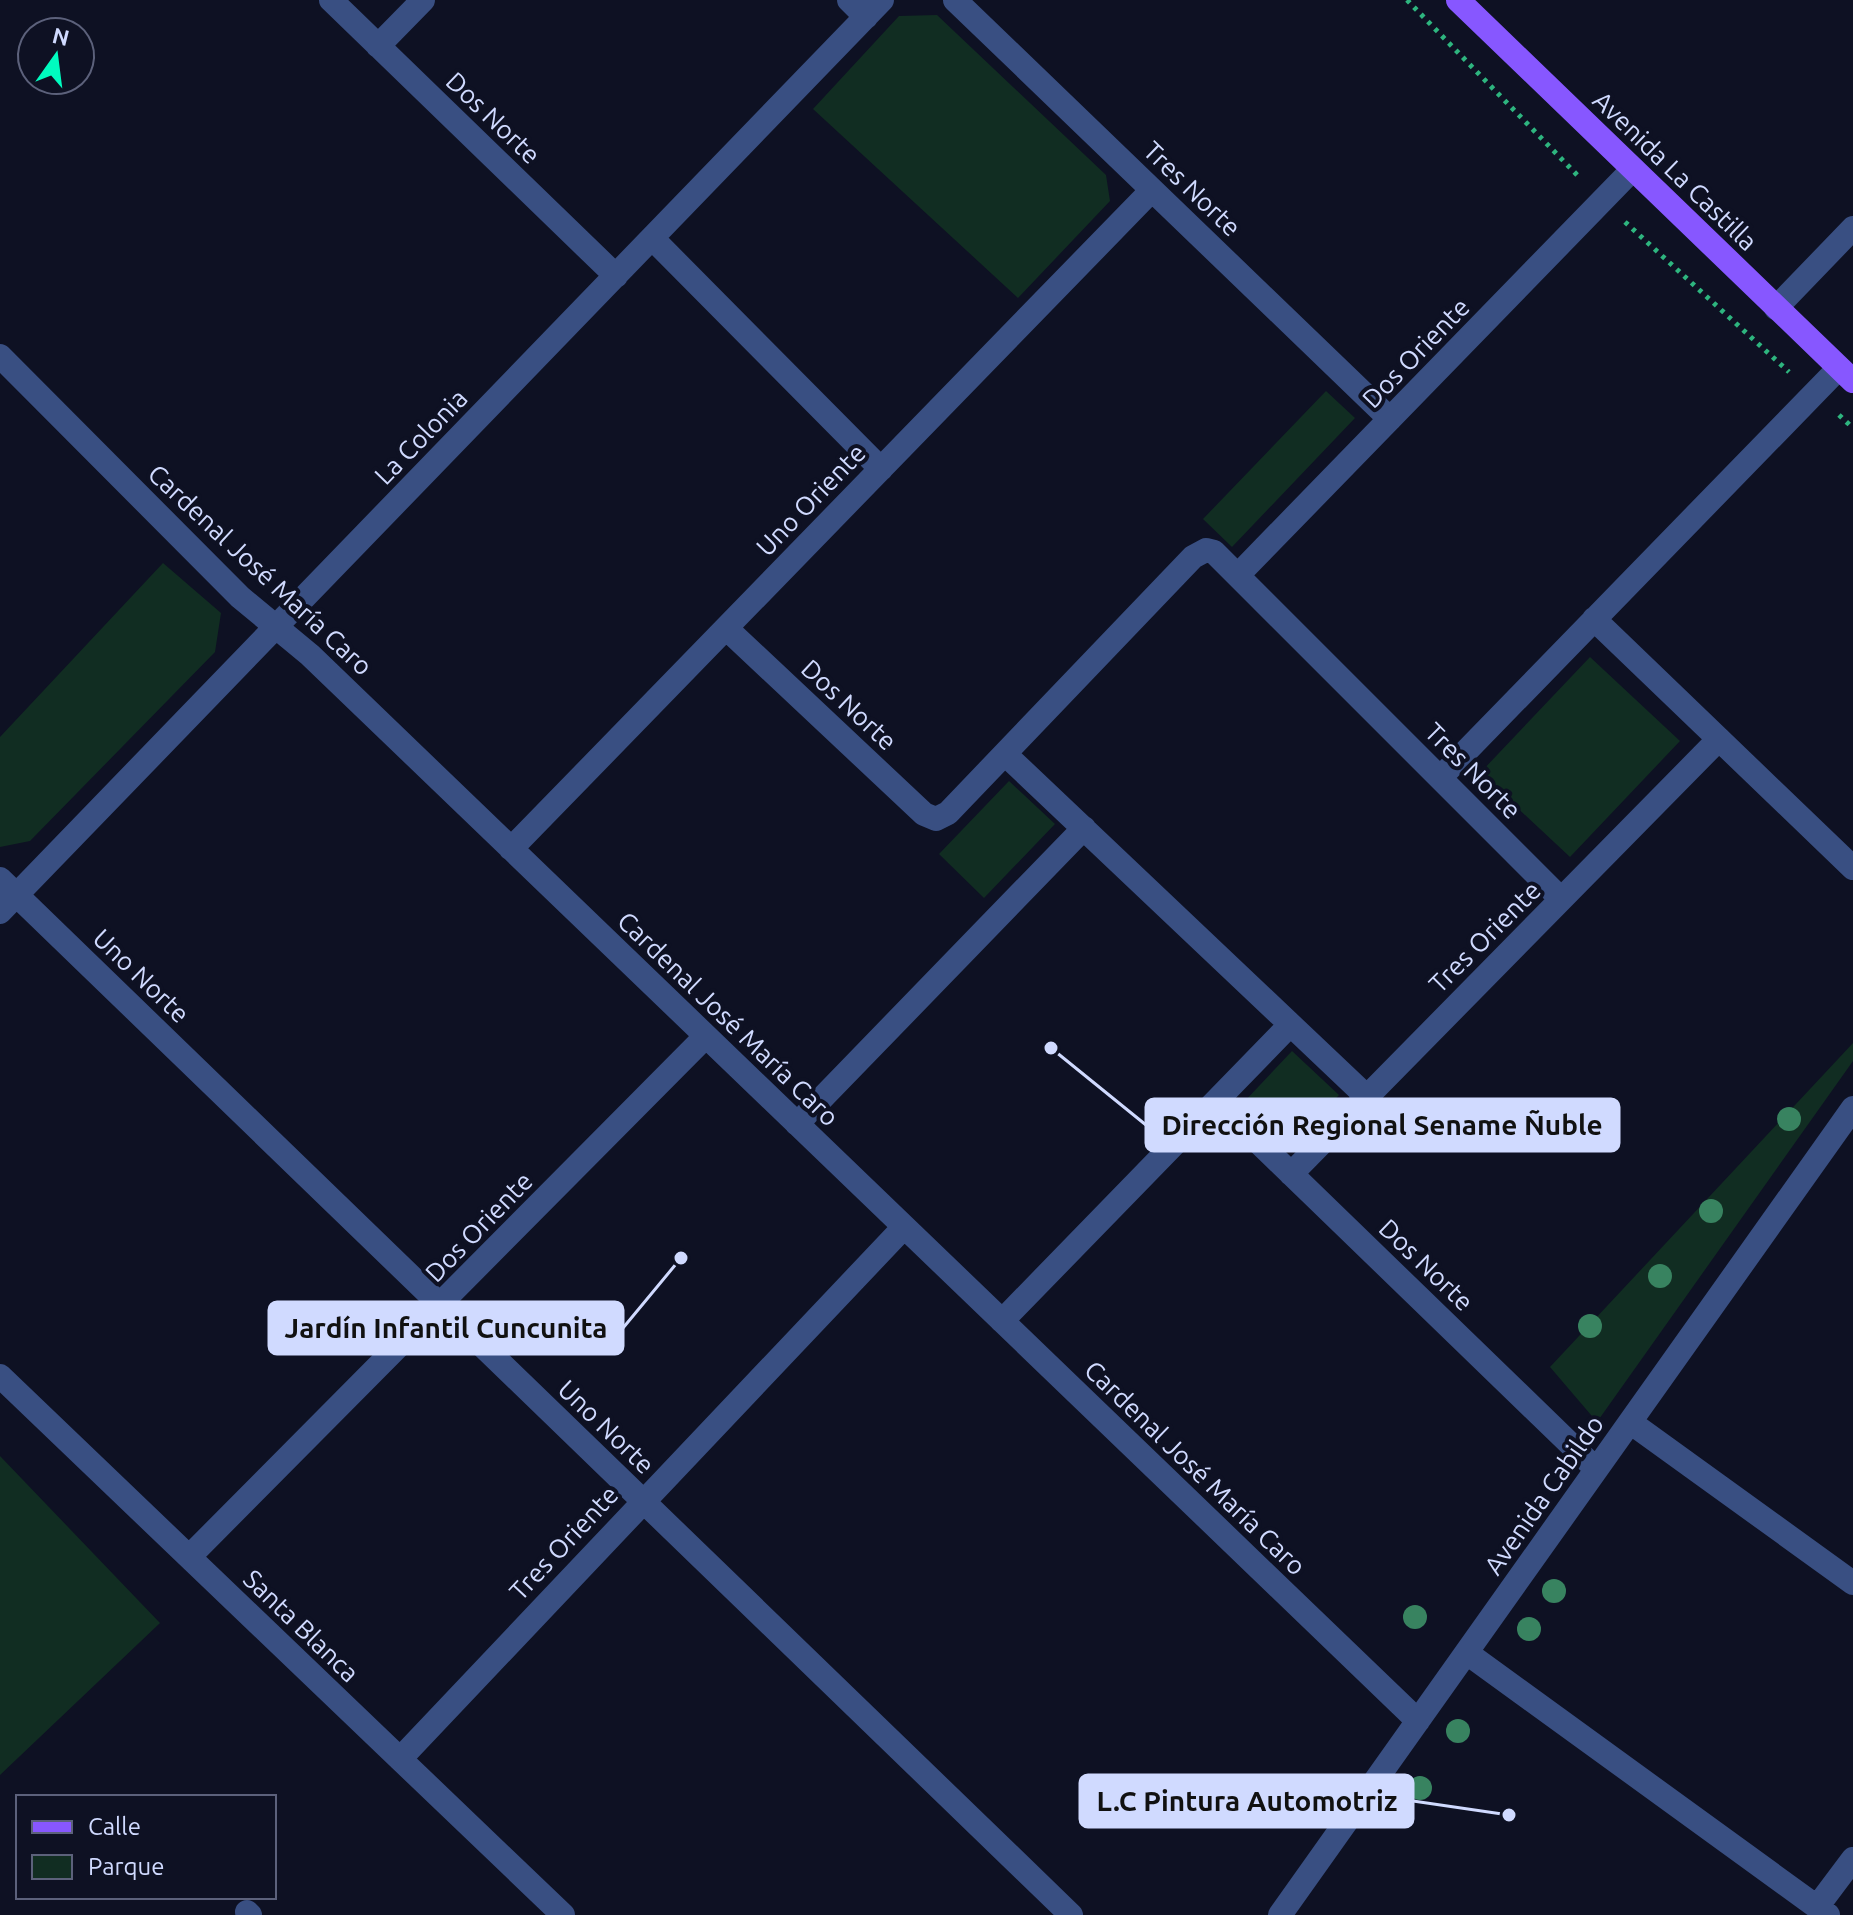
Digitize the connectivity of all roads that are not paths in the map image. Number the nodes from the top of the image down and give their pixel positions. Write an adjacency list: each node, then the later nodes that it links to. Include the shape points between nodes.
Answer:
1 (331, 0): 6 (street, Dos Norte)
2 (423, 0): 6 (street)
3 (955, 0): 8 (street, Tres Norte)
4 (1458, 0): 7 (main road, Avenida La Castilla)
5 (866, 6): 10 (street, La Colonia)
6 (378, 46): 11 (street, Dos Norte)
7 (1633, 169): 12 (main road, Avenida La Castilla); 15 (street, Dos Oriente)
8 (1152, 190): 15 (street, Tres Norte); 16 (street, Uno Oriente)
9 (1853, 228): 12 (street)
10 (652, 238): 11 (street, La Colonia); 16 (street)
11 (616, 276): 19 (street, La Colonia)
12 (1776, 308): 14 (main road, Avenida La Castilla)
13 (0, 356): 19 (street, Cardenal José María Caro)
14 (1846, 374): 18 (street)
15 (1390, 419): 17 (street, Dos Oriente)
16 (881, 469): 20 (street, Uno Oriente)
17 (1238, 575): 22 (street, Tres Norte, via 1206,550 1193,557); 23 (street, Tres Norte)
18 (1594, 619): 21 (street); 23 (street)
19 (275, 627): 25 (street, Cardenal José María Caro); 27 (street, La Colonia)
20 (726, 628): 22 (street, Dos Norte, via 924,814 936,819 948,813); 25 (street, Uno Oriente)
21 (1719, 739): 26 (street); 28 (street, Tres Oriente)
22 (1005, 754): 24 (street)
23 (1440, 778): 28 (street, Tres Norte)
24 (1084, 828): 29 (street); 34 (street)
25 (511, 849): 30 (street, Cardenal José María Caro)
26 (1853, 868)
27 (6, 896): 37 (street, Uno Norte)
28 (1561, 899): 31 (street, Tres Oriente)
29 (1290, 1025): 31 (street); 32 (street)
30 (706, 1036): 34 (street, Cardenal José María Caro); 37 (street, Dos Oriente)
31 (1367, 1097): 35 (street, Tres Oriente)
32 (1216, 1101): 35 (street, Dos Norte); 38 (street)
33 (1853, 1108): 40 (street, Avenida Cabildo)
34 (797, 1124): 36 (street, Cardenal José María Caro)
35 (1291, 1174): 41 (street, Dos Norte)
36 (904, 1227): 38 (street, Cardenal José María Caro); 42 (street, Tres Oriente)
37 (441, 1306): 42 (street, Uno Norte); 43 (street, Dos Oriente)
38 (1002, 1321): 46 (street, Cardenal José María Caro)
39 (0, 1376): 43 (street, Santa Blanca)
40 (1630, 1422): 41 (street, Avenida Cabildo); 44 (street)
41 (1596, 1469): 45 (street, Avenida Cabildo)
42 (642, 1501): 47 (street, Tres Oriente); 51 (street, Uno Norte)
43 (189, 1557): 47 (street, Santa Blanca)
44 (1853, 1583)
45 (1467, 1653): 46 (street, Avenida Cabildo); 49 (street)
46 (1418, 1721): 52 (street, Avenida Cabildo)
47 (400, 1759): 50 (street, Santa Blanca)
48 (1853, 1859): 49 (street)
49 (1823, 1911)
50 (563, 1915)
51 (1071, 1915)
52 (1280, 1915)

